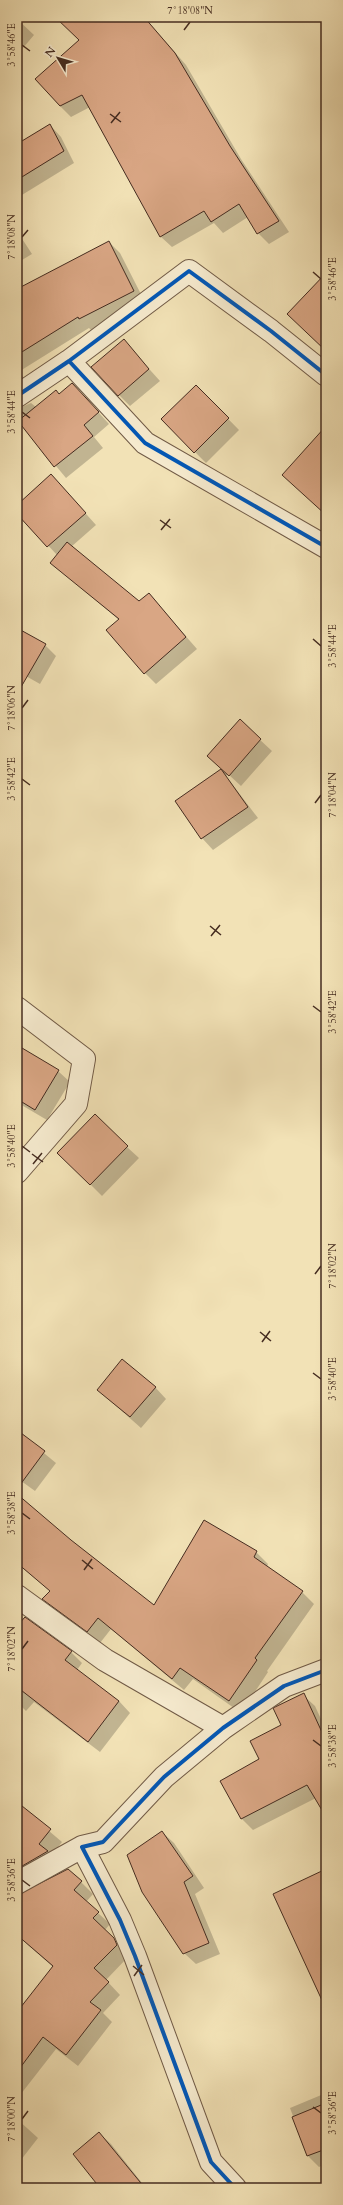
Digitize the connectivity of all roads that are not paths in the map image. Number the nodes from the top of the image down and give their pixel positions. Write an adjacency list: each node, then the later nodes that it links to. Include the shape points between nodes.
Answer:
1 (69, 361): 2 (street, via 189,271); 3 (street); 4 (street, via 145,443)
2 (326, 375)
3 (17, 396)
4 (326, 547)
5 (17, 1008): 6 (street, via 84,1059 76,1104)
6 (17, 1172)
7 (17, 1596): 9 (street, via 105,1660)
8 (326, 1670): 9 (street, via 284,1686)
9 (223, 1728): 10 (street, via 164,1777 103,1842)
10 (82, 1847): 11 (street); 12 (street, via 129,1941 211,2162)
11 (17, 1883)
12 (235, 2188)

